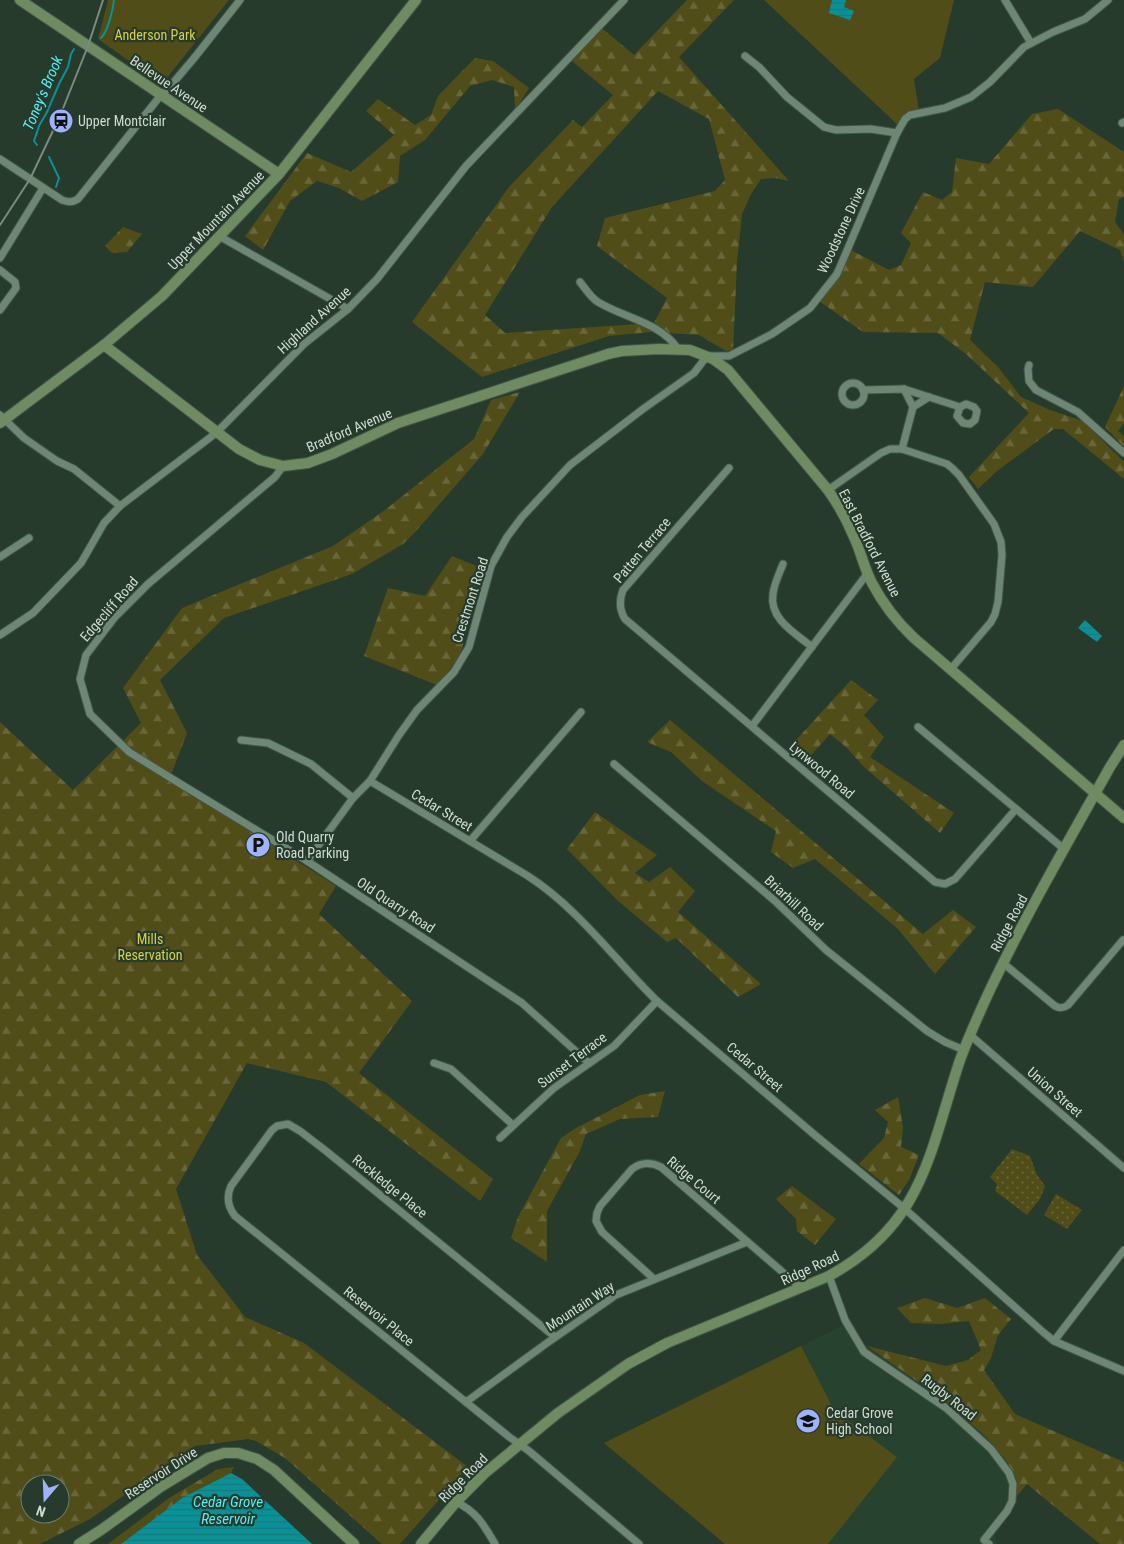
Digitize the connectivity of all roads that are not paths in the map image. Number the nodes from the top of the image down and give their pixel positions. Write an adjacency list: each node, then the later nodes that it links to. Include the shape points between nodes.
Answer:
1 (20, 0): 9 (street, Bellevue Avenue)
2 (240, 0): 9 (street)
3 (416, 0): 12 (street, Upper Mountain Avenue)
4 (624, 0): 18 (street, Highland Avenue, via 466,166 377,279)
5 (1005, 0): 7 (street)
6 (1108, 0): 7 (street, Woodstone Drive, via 1085,19)
7 (1031, 43): 10 (street, Woodstone Drive, via 977,93 944,108 910,115)
8 (745, 56): 10 (street, via 787,97 824,126 836,130)
9 (161, 95): 12 (street, Bellevue Avenue); 13 (street, via 78,199 62,200)
10 (897, 132): 22 (street, Woodstone Drive, via 837,274 810,308 772,334 729,356)
11 (0, 159): 13 (street)
12 (279, 174): 14 (street, Upper Mountain Avenue)
13 (43, 188): 15 (street)
14 (219, 236): 18 (street); 20 (street, Upper Mountain Avenue, via 162,296)
15 (0, 258)
16 (0, 270): 19 (street, via 15,282 16,288)
17 (580, 282): 21 (street, via 596,302 650,326 672,340)
18 (348, 309): 31 (street, Highland Avenue, via 304,344)
19 (0, 310)
20 (104, 345): 30 (street, Upper Mountain Avenue); 31 (street, Bradford Avenue)
21 (678, 349): 22 (street, East Bradford Avenue); 24 (street, East Bradford Avenue, via 608,354)
22 (707, 356): 36 (street, East Bradford Avenue, via 733,375); 51 (street, Crestmont Road, via 694,373 570,465 522,517 491,566 469,647 454,672 413,716)
23 (1029, 365): 33 (street, via 1029,381 1036,390 1078,412)
24 (547, 374): 34 (street, Bradford Avenue, via 398,423 320,459)
25 (904, 389): 26 (street); 27 (street); 28 (street)
26 (863, 390)
27 (929, 397): 28 (street); 29 (street)
28 (913, 407): 32 (street)
29 (960, 407)
30 (1, 420): 37 (street, via 51,457 74,469)
31 (216, 433): 34 (street, Bradford Avenue, via 250,456); 37 (street, Highland Avenue)
32 (902, 449): 36 (street, via 886,451); 44 (street, via 952,468 994,524 1001,542 996,610 991,622)
33 (1124, 453)
34 (283, 466): 52 (street, Edgecliff Road, via 275,477 148,584 115,617 86,655 80,679 90,714 129,752)
35 (729, 468): 46 (street, Patten Terrace, via 623,590 620,604 625,619)
36 (828, 490): 41 (street, East Bradford Avenue, via 855,538)
37 (120, 506): 42 (street, Highland Avenue, via 104,523 81,563 33,614)
38 (28, 538): 39 (street)
39 (0, 557)
40 (783, 564): 43 (street, via 773,591 774,610 782,622)
41 (867, 574): 43 (street); 44 (street, East Bradford Avenue, via 897,621)
42 (0, 635)
43 (812, 647): 46 (street)
44 (950, 670): 53 (street, East Bradford Avenue)
45 (581, 712): 57 (street)
46 (752, 726): 55 (street, Lynwood Road, via 938,884 948,884 955,879)
47 (918, 726): 55 (street)
48 (241, 740): 54 (street, via 268,742 311,764)
49 (1124, 745): 53 (street, Ridge Road)
50 (614, 764): 64 (street, Briarhill Road, via 775,901 826,950 927,1031)
51 (370, 781): 54 (street, Crestmont Road); 57 (street, Cedar Street)
52 (178, 784): 59 (street, Old Quarry Road)
53 (1095, 793): 56 (street, East Bradford Avenue); 58 (street, Ridge Road)
54 (353, 798): 59 (street, Crestmont Road)
55 (1016, 809): 58 (street)
56 (1124, 818)
57 (470, 841): 62 (street, Cedar Street, via 557,896)
58 (1064, 850): 61 (street, Ridge Road)
59 (307, 861): 66 (street, Old Quarry Road, via 522,1003)
60 (1123, 940): 61 (street, via 1064,1008 1055,1006)
61 (1003, 963): 63 (street, Ridge Road)
62 (657, 1001): 66 (street, Sunset Terrace, via 614,1046); 71 (street, Cedar Street)
63 (970, 1035): 64 (street, Ridge Road); 69 (street, Union Street)
64 (964, 1050): 71 (street, Ridge Road, via 927,1164)
65 (434, 1063): 67 (street, via 451,1069)
66 (589, 1063): 67 (street, Sunset Terrace, via 554,1088)
67 (513, 1125): 68 (street, Sunset Terrace)
68 (500, 1138)
69 (1124, 1168)
70 (228, 1203): 77 (street, Rockledge Place, via 231,1186 272,1130 288,1124 300,1130); 80 (street, Reservoir Place, via 235,1216)
71 (905, 1208): 74 (street, Ridge Road, via 872,1247); 78 (street, Cedar Street)
72 (747, 1242): 75 (street, Mountain Way); 75 (street, Ridge Court, via 661,1167 650,1163 638,1165 600,1206 596,1221 602,1232); 76 (street, Ridge Court)
73 (1124, 1250): 78 (street)
74 (829, 1276): 76 (street, Ridge Road); 88 (street, Rugby Road, via 846,1320 864,1352 946,1408 991,1449 1009,1473 1013,1484 1012,1501 984,1540)
75 (654, 1279): 77 (street, Mountain Way, via 616,1295)
76 (801, 1288): 81 (street, Ridge Road, via 646,1353)
77 (555, 1337): 80 (street, Mountain Way)
78 (1054, 1341): 79 (street, Cedar Street)
79 (1124, 1371)
80 (466, 1402): 81 (street, Reservoir Place)
81 (519, 1444): 82 (street, Ridge Road); 87 (street, Reservoir Place)
82 (456, 1502): 85 (street, Ridge Road); 86 (street, via 477,1516)
83 (78, 1544): 84 (street, Reservoir Drive, via 208,1458 238,1453 274,1470)
84 (354, 1544)
85 (421, 1544)
86 (496, 1544)
87 (639, 1544)
88 (989, 1544)

